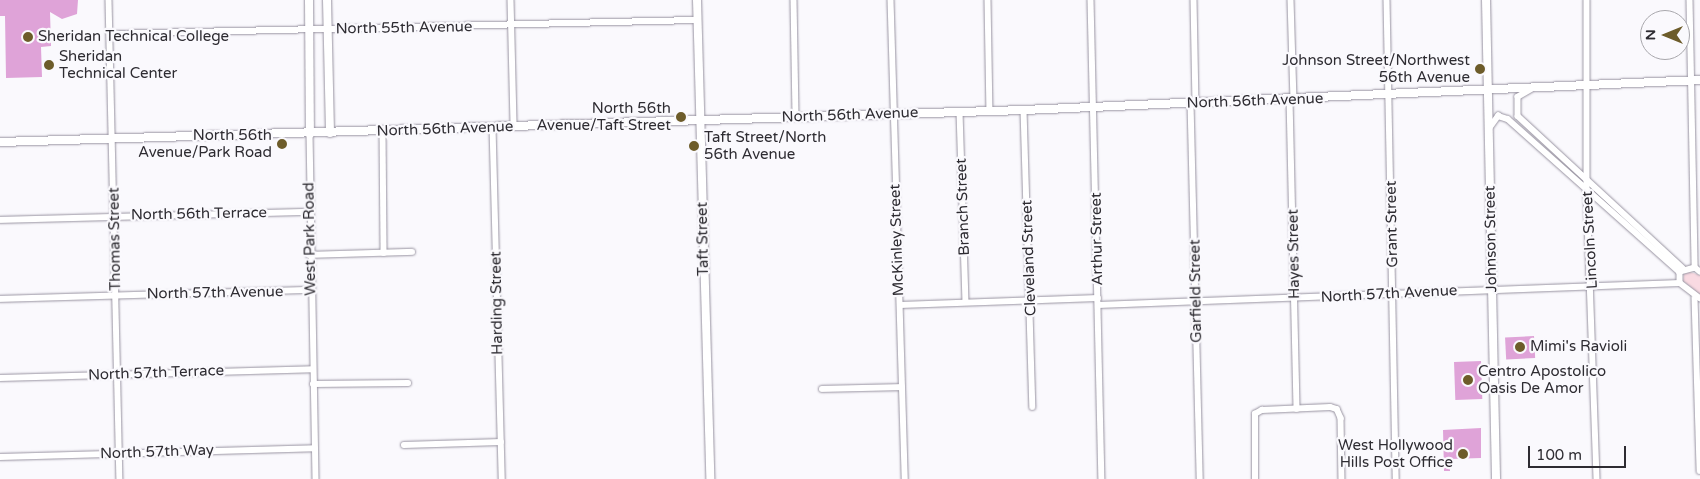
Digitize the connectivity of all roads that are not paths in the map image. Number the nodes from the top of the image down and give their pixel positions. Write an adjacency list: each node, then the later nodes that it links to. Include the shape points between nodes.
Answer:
1 (109, 0): 20 (street, Thomas Street)
2 (309, 0): 19 (street, West Park Road)
3 (327, 0): 18 (street)
4 (511, 0): 17 (street)
5 (697, 0): 16 (street, Taft Street)
6 (794, 0): 33 (street)
7 (890, 0): 32 (street, McKinley Street)
8 (988, 0): 29 (street)
9 (1091, 0): 28 (street, Arthur Street)
10 (1194, 0): 27 (street, Garfield Street)
11 (1291, 0): 26 (street, Hayes Street)
12 (1388, 0): 25 (street, Grant Street)
13 (1486, 0): 24 (street, Johnson Street)
14 (1587, 0): 22 (street, Lincoln Street)
15 (1690, 0): 21 (street)
16 (697, 20): 17 (street, North 55th Avenue); 34 (street, Taft Street)
17 (512, 25): 18 (street, North 55th Avenue); 36 (street)
18 (328, 29): 19 (street, North 55th Avenue); 41 (street)
19 (310, 30): 20 (street, North 55th Avenue); 42 (street, West Park Road)
20 (110, 34): 43 (street, Thomas Street)
21 (1696, 80): 22 (street, North 56th Avenue); 54 (street)
22 (1589, 86): 23 (street, North 56th Avenue); 45 (street, Lincoln Street)
23 (1532, 90): 24 (street, North 56th Avenue); 35 (street, via 1521,94 1516,102 1516,111)
24 (1488, 92): 25 (street, North 56th Avenue); 39 (street, Johnson Street)
25 (1390, 96): 26 (street, North 56th Avenue); 59 (street, Grant Street)
26 (1292, 99): 27 (street, North 56th Avenue); 62 (street, Hayes Street)
27 (1194, 103): 28 (street, North 56th Avenue); 67 (street, Garfield Street)
28 (1094, 107): 30 (street, North 56th Avenue); 61 (street, Arthur Street)
29 (990, 110): 30 (street, North 56th Avenue); 31 (street, North 56th Avenue)
30 (1024, 110): 65 (street, Cleveland Street)
31 (960, 112): 32 (street, North 56th Avenue); 66 (street, Branch Street)
32 (893, 113): 33 (street, North 56th Avenue); 68 (street, McKinley Street)
33 (796, 118): 34 (street, North 56th Avenue)
34 (700, 120): 36 (street, North 56th Avenue); 88 (street, Taft Street)
35 (1525, 122): 38 (street); 45 (street)
36 (514, 126): 37 (street, North 56th Avenue)
37 (493, 127): 40 (street, North 56th Avenue); 79 (street, Harding Street)
38 (1518, 128): 39 (street, via 1500,116 1493,119); 46 (street)
39 (1489, 129): 58 (street, Johnson Street)
40 (383, 131): 41 (street, North 56th Avenue); 51 (street)
41 (330, 133): 42 (street, North 56th Avenue)
42 (310, 134): 43 (street, North 56th Avenue); 47 (street, West Park Road)
43 (112, 138): 44 (street, North 56th Avenue); 48 (street, Thomas Street)
44 (0, 142)
45 (1588, 180): 46 (street, Lincoln Street); 53 (street)
46 (1587, 192): 53 (street); 56 (street, Lincoln Street)
47 (309, 212): 48 (street, North 56th Terrace); 52 (street, West Park Road)
48 (114, 216): 49 (street, North 56th Terrace); 60 (street, Thomas Street)
49 (0, 220)
50 (412, 252): 51 (street)
51 (384, 253): 52 (street)
52 (310, 255): 57 (street, West Park Road)
53 (1682, 270): 54 (street); 55 (street)
54 (1698, 270)
55 (1680, 283): 56 (street, North 57th Avenue); 63 (street)
56 (1593, 286): 58 (street, North 57th Avenue); 96 (street, Lincoln Street)
57 (310, 290): 60 (street, North 57th Avenue); 70 (street, West Park Road)
58 (1492, 290): 59 (street, North 57th Avenue); 95 (street, Johnson Street)
59 (1393, 294): 62 (street, North 57th Avenue); 94 (street, Grant Street)
60 (116, 295): 64 (street, North 57th Avenue); 71 (street, Thomas Street)
61 (1098, 298): 65 (street); 69 (street, Arthur Street)
62 (1295, 298): 67 (street, North 57th Avenue); 78 (street, Hayes Street)
63 (1698, 298): 84 (street)
64 (0, 299)
65 (1030, 300): 66 (street); 77 (street, Cleveland Street)
66 (966, 302): 68 (street)
67 (1197, 302): 69 (street, North 57th Avenue); 91 (street, Garfield Street)
68 (900, 305): 75 (street, McKinley Street)
69 (1098, 305): 90 (street, Arthur Street)
70 (313, 369): 71 (street, North 57th Terrace); 74 (street, West Park Road)
71 (118, 374): 72 (street, North 57th Terrace); 82 (street, Thomas Street)
72 (0, 378)
73 (408, 382): 74 (street)
74 (313, 384): 81 (street, West Park Road)
75 (902, 387): 76 (street); 89 (street, McKinley Street)
76 (822, 389)
77 (1033, 407)
78 (1297, 408): 92 (street, via 1262,410 1256,414); 93 (street, via 1337,409 1341,418)
79 (501, 442): 80 (street); 87 (street, Harding Street)
80 (404, 445)
81 (315, 448): 82 (street, North 57th Way); 86 (street, West Park Road)
82 (119, 453): 83 (street, North 57th Way); 85 (street, Thomas Street)
83 (0, 456)
84 (1700, 471)
85 (120, 479)
86 (316, 479)
87 (502, 479)
88 (710, 479)
89 (904, 479)
90 (1102, 479)
91 (1200, 479)
92 (1255, 479)
93 (1342, 479)
94 (1396, 479)
95 (1496, 479)
96 (1597, 479)

